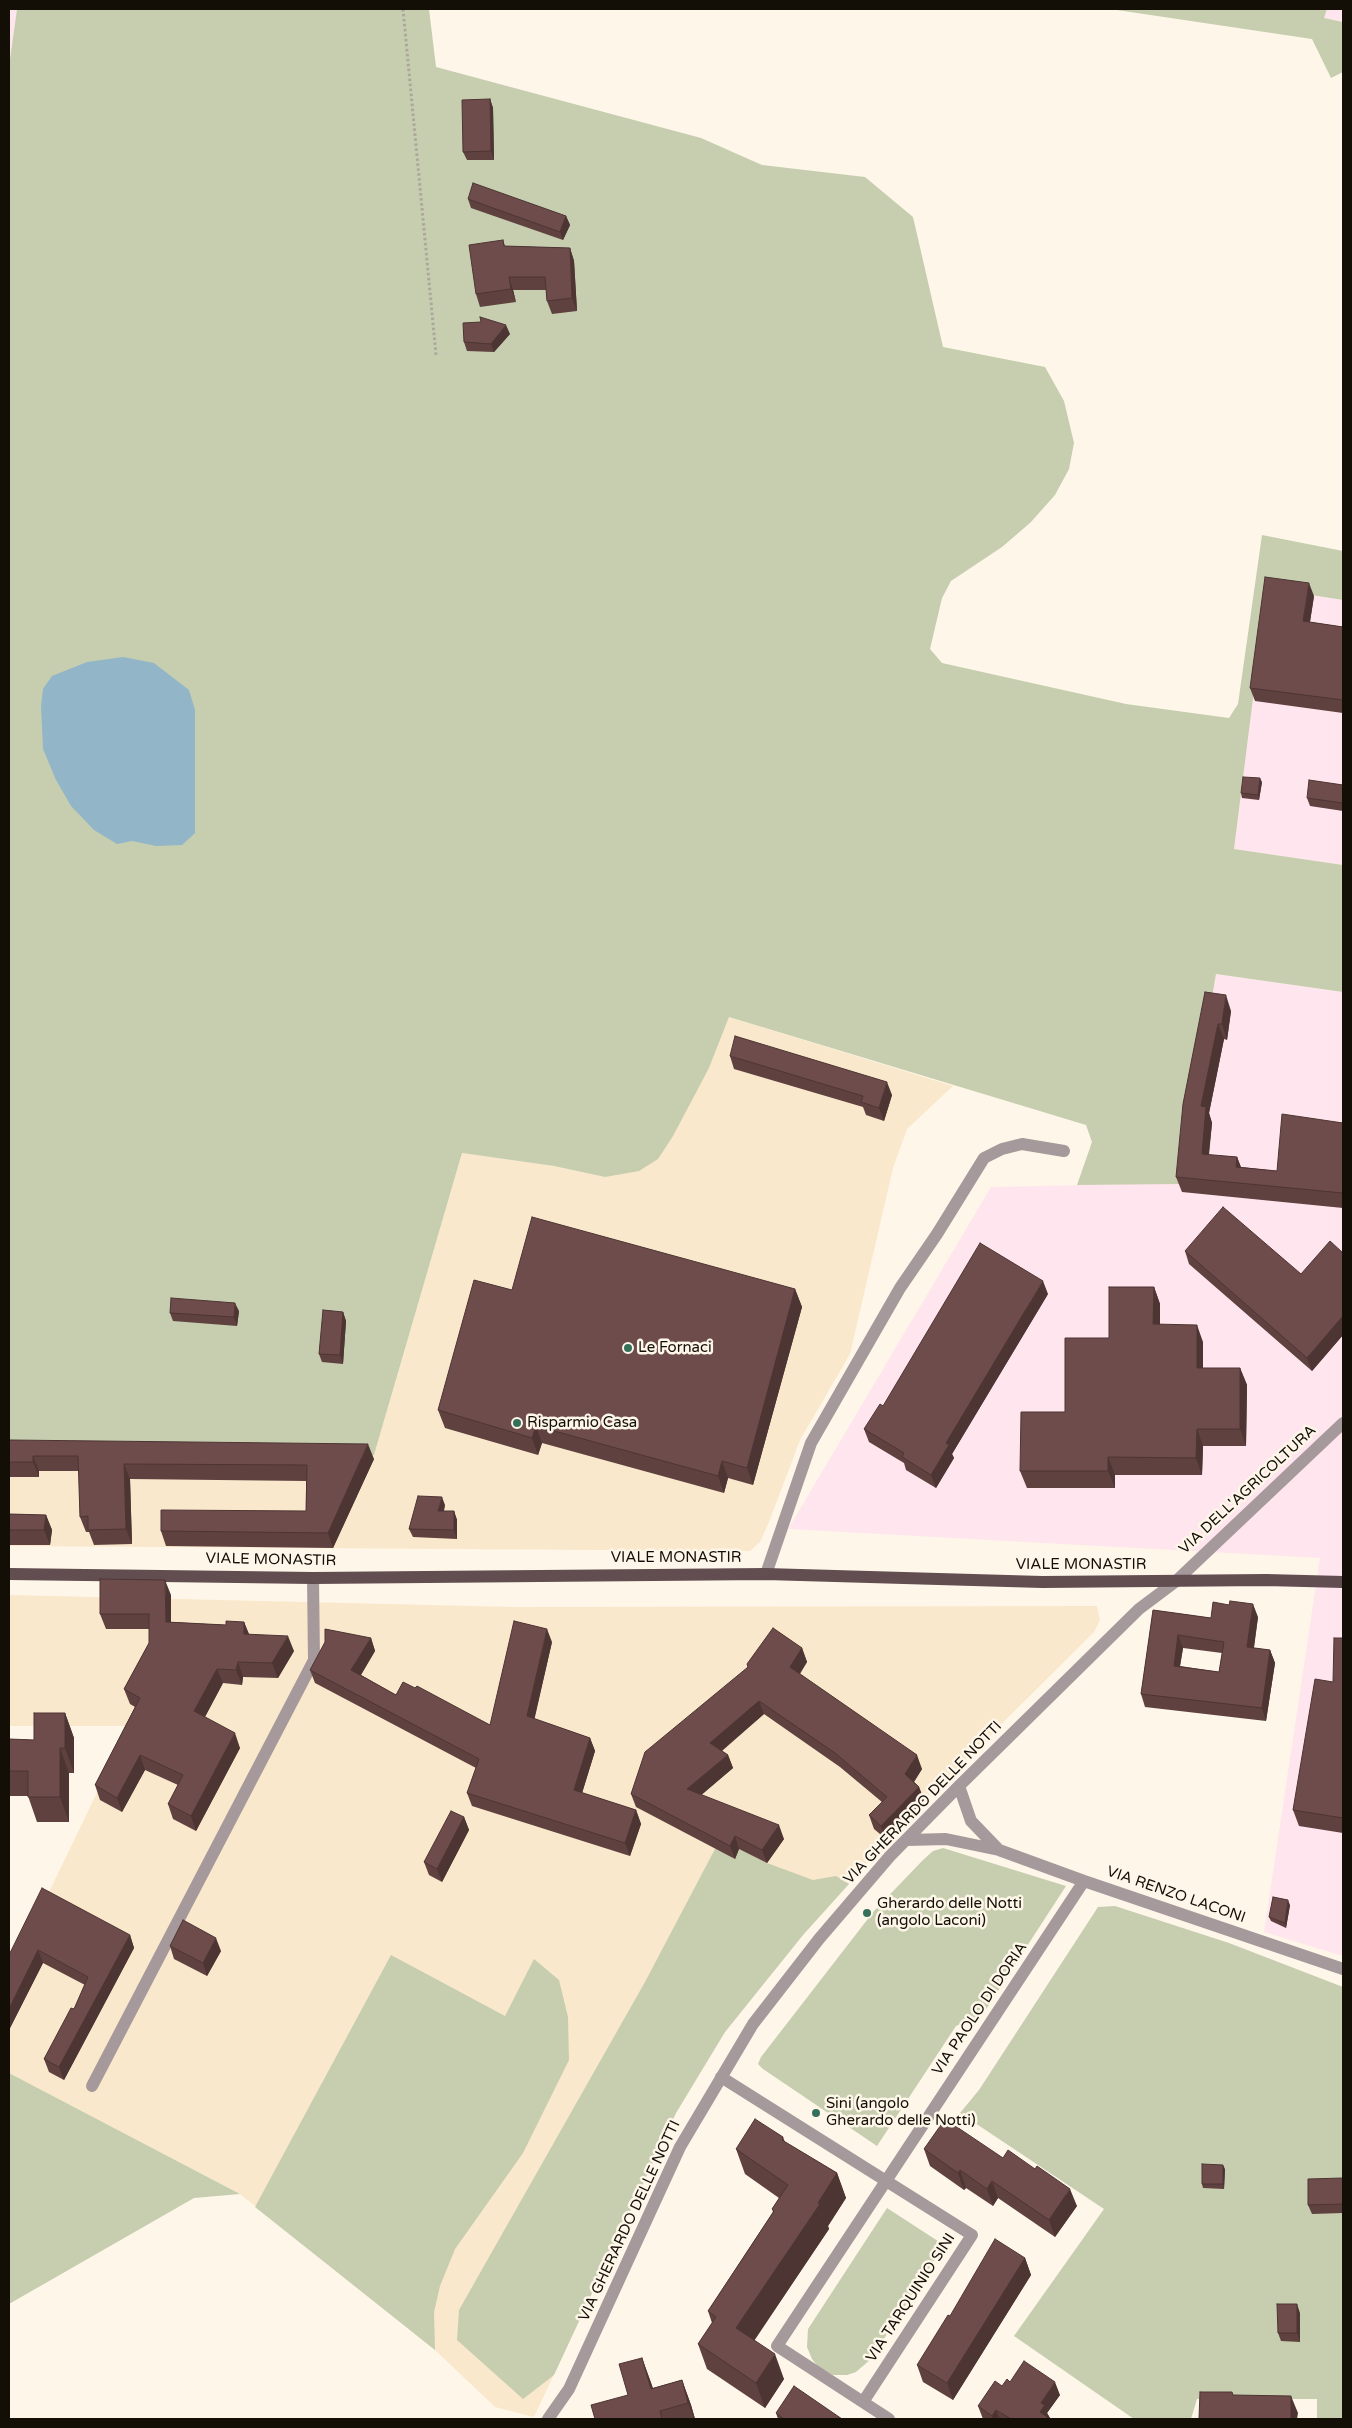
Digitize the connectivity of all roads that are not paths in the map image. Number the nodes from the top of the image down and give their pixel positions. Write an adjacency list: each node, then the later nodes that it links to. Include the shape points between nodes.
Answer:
1 (1064, 1151): 4 (street, via 1022,1144 984,1158 900,1288 811,1443)
2 (1343, 1423): 6 (street, VIA DELL'AGRICOLTURA)
3 (9, 1574): 5 (main road, VIALE MONASTIR)
4 (766, 1574): 5 (main road, VIALE MONASTIR); 6 (main road, VIALE MONASTIR, via 1042,1582)
5 (313, 1578): 14 (street, via 314,1660)
6 (1175, 1582): 7 (main road, VIALE MONASTIR); 8 (street, VIA GHERARDO DELLE NOTTI, via 1138,1609)
7 (1343, 1582)
8 (959, 1786): 9 (street, VIA GHERARDO DELLE NOTTI); 10 (street, VIA RENZO LACONI, via 970,1821)
9 (908, 1840): 10 (street, VIA RENZO LACONI, via 946,1839); 13 (street, VIA GHERARDO DELLE NOTTI, via 890,1856 819,1939 753,2024)
10 (999, 1850): 11 (street, VIA RENZO LACONI)
11 (1084, 1881): 12 (street, VIA RENZO LACONI); 15 (street, VIA PAOLO DI DORIA)
12 (1343, 1969)
13 (721, 2077): 15 (street, VIA TARQUINIO SINI); 16 (street, VIA GHERARDO DELLE NOTTI, via 680,2147)
14 (92, 2086)
15 (886, 2179): 17 (street, VIA TARQUINIO SINI, via 972,2234); 17 (street, VIA PAOLO DI DORIA, via 776,2346)
16 (569, 2390): 18 (street, VIA GHERARDO DELLE NOTTI); 19 (street)
17 (863, 2402): 20 (street)
18 (548, 2419)
19 (556, 2419)
20 (889, 2419)

